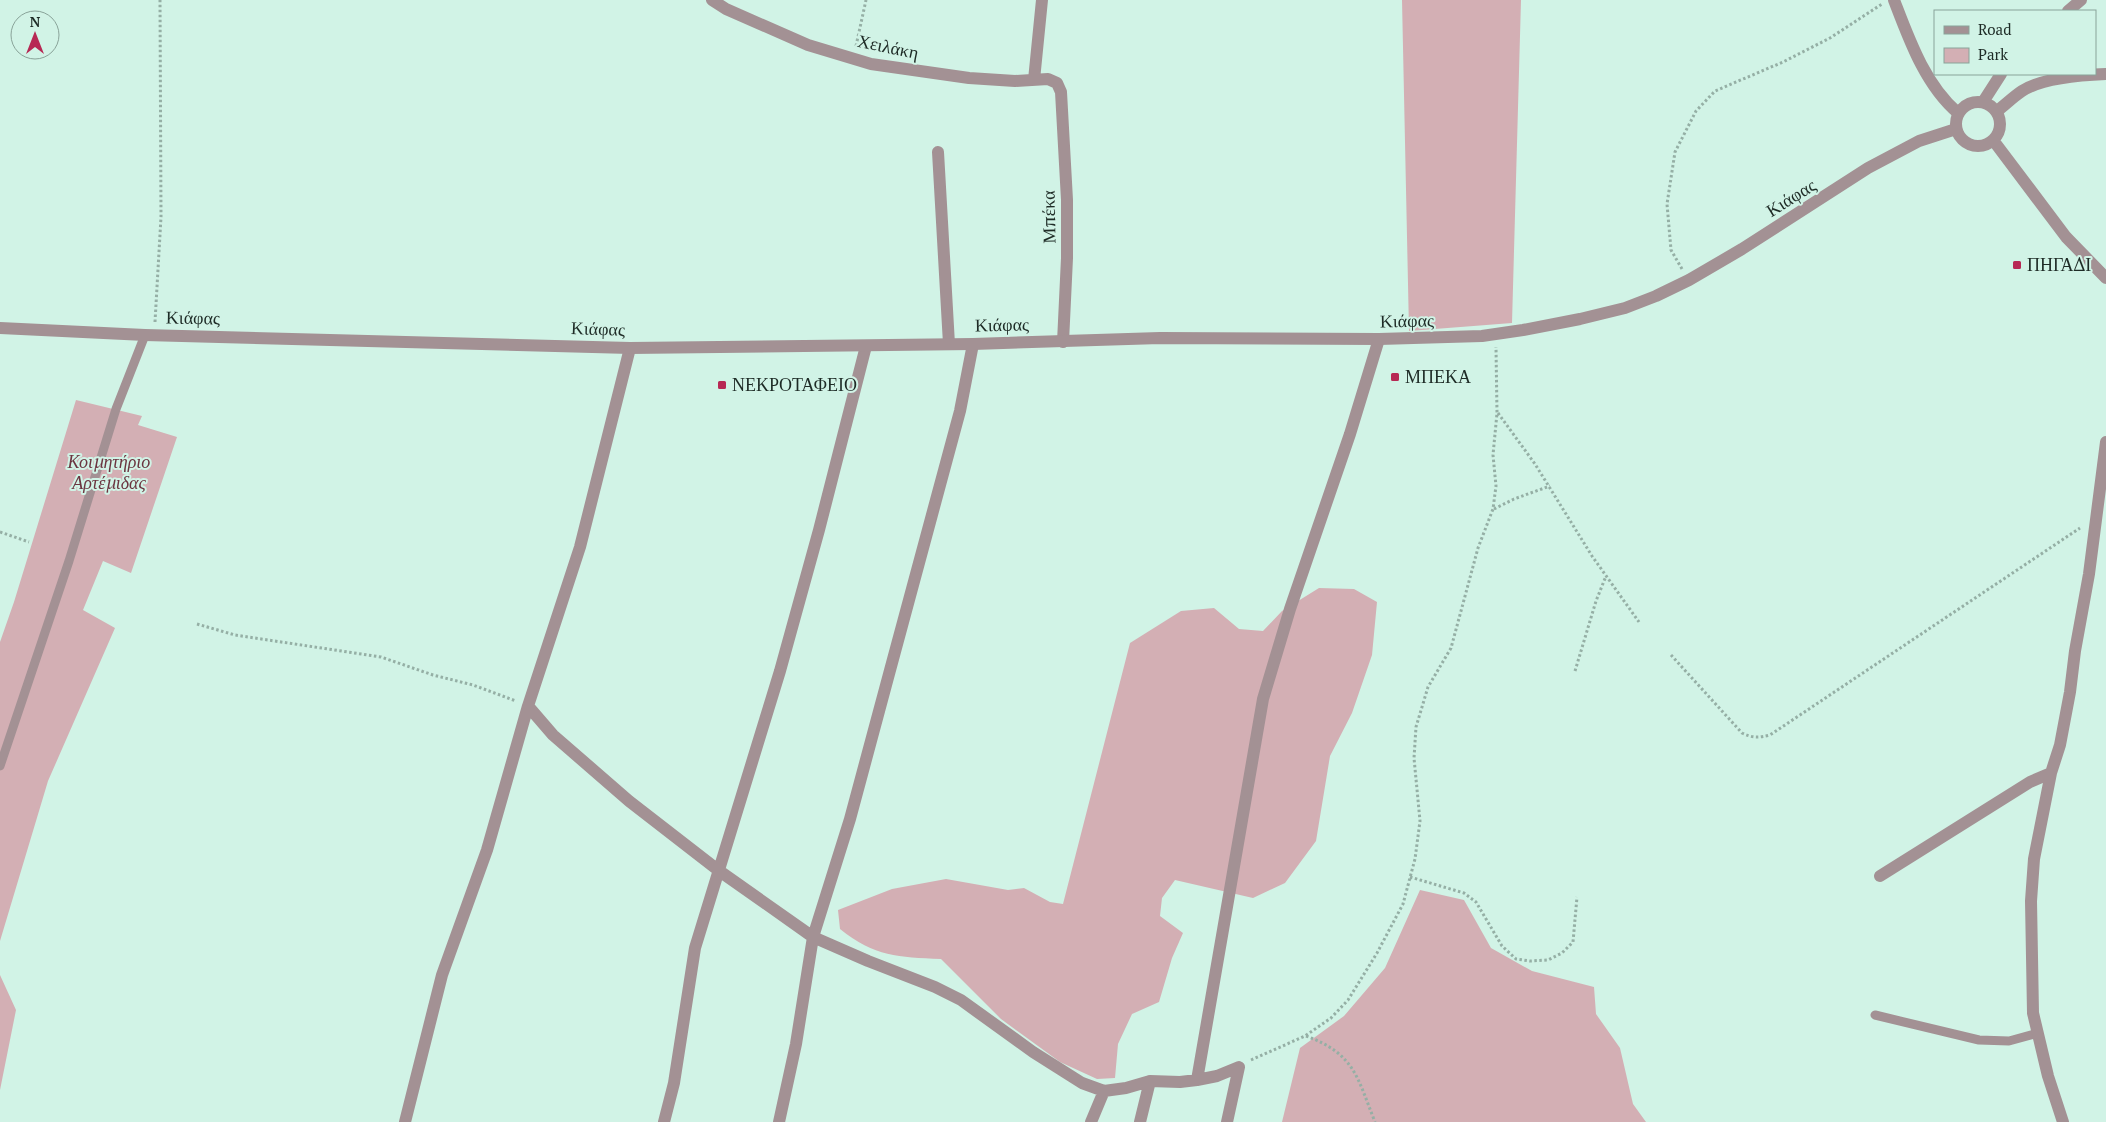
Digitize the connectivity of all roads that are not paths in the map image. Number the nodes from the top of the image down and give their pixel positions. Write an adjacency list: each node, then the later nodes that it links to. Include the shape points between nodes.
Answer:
1 (712, 0): 8 (street, Χειλάκη, via 808,45 871,64 928,74)
2 (1042, 0): 8 (street)
3 (1894, 0): 12 (street, via 1916,54 1935,86)
4 (2081, 0): 5 (street)
5 (2069, 10)
6 (2000, 75): 10 (street)
7 (2085, 75): 11 (street, via 2023,90)
8 (1034, 80): 9 (street, Χειλάκη, via 1053,80)
9 (1061, 92): 20 (street, Μπέκα, via 1067,200)
10 (1984, 102): 11 (street); 12 (street, via 1974,102)
11 (1997, 111): 14 (street, via 2000,127)
12 (1958, 113): 13 (street)
13 (1956, 129): 14 (street, via 1965,142 1972,145 1979,146); 19 (street, Κιάφας, via 1919,141 1868,168 1689,280 1625,308 1496,334)
14 (1993, 140): 16 (street, via 2061,230)
15 (938, 152): 21 (street)
16 (2106, 278)
17 (0, 328): 18 (street, Κιάφας)
18 (150, 335): 24 (street, Κιάφας); 27 (lane, via 116,409)
19 (1379, 339): 20 (street, Κιάφας, via 1160,338); 34 (street, via 1263,699)
20 (1063, 342): 22 (street, Κιάφας)
21 (949, 344): 22 (street, Κιάφας); 23 (street, Κιάφας)
22 (973, 344): 31 (street, via 960,411 890,674)
23 (866, 346): 24 (street, Κιάφας); 29 (street, via 780,671)
24 (630, 348): 26 (street, via 580,548)
25 (2106, 442): 28 (street, via 2066,714)
26 (528, 706): 29 (street, via 553,735 629,801); 37 (street, via 487,850 442,975)
27 (0, 766)
28 (2051, 773): 30 (street, via 2030,782); 33 (street, via 2034,859 2031,901 2031,992)
29 (718, 870): 31 (street); 38 (street, via 695,948 674,1083)
30 (1880, 876)
31 (813, 937): 36 (street, via 961,1000 1032,1052 1082,1083); 39 (street, via 796,1044)
32 (1875, 1015): 33 (lane, via 1979,1040 2009,1041)
33 (2038, 1033): 43 (street)
34 (1197, 1080): 35 (street); 42 (street, via 1239,1067)
35 (1150, 1081): 36 (street); 41 (street)
36 (1104, 1091): 40 (street)
37 (405, 1122)
38 (664, 1122)
39 (779, 1122)
40 (1091, 1122)
41 (1140, 1122)
42 (1228, 1122)
43 (2063, 1122)

